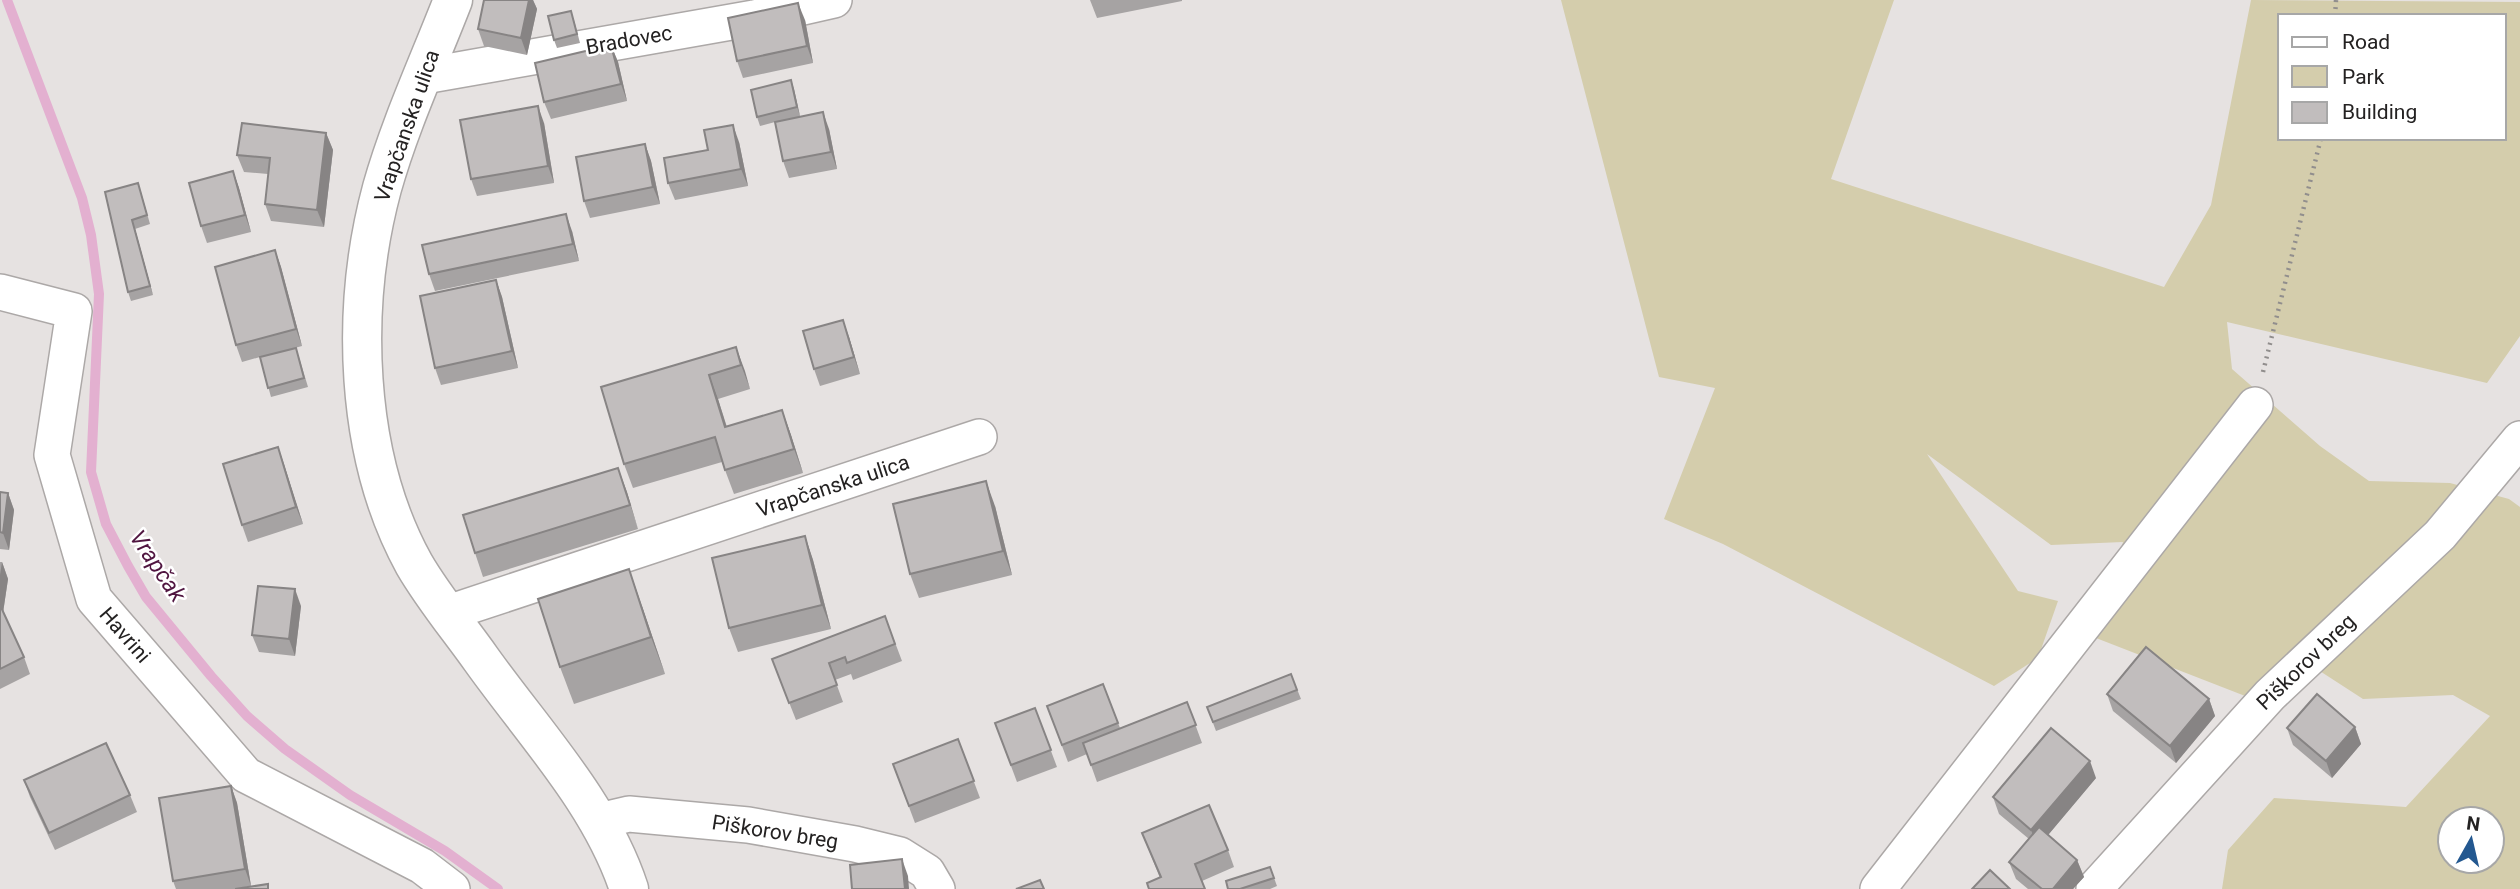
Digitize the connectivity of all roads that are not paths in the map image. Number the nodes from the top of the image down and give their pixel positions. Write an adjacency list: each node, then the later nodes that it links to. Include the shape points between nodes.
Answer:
1 (453, 0): 3 (main road, Vrapčanska ulica)
2 (834, 0): 3 (street, Bradovec)
3 (424, 76): 8 (main road, Vrapčanska ulica, via 374,222 363,368 369,439 379,481 414,564)
4 (0, 292): 10 (street, Havrini, via 74,311 52,455 94,599 246,775 422,866)
5 (2255, 405): 13 (street)
6 (979, 437): 8 (street, Vrapčanska ulica)
7 (2520, 439): 14 (street, Piškorov breg, via 2440,535 2270,695)
8 (448, 613): 9 (main road, Vrapčanska ulica)
9 (599, 821): 11 (main road, Vrapčanska ulica); 12 (street, Piškorov breg, via 629,814 748,825 855,844 900,855 927,872)
10 (452, 889)
11 (629, 889)
12 (937, 889)
13 (1878, 889)
14 (2094, 889)

